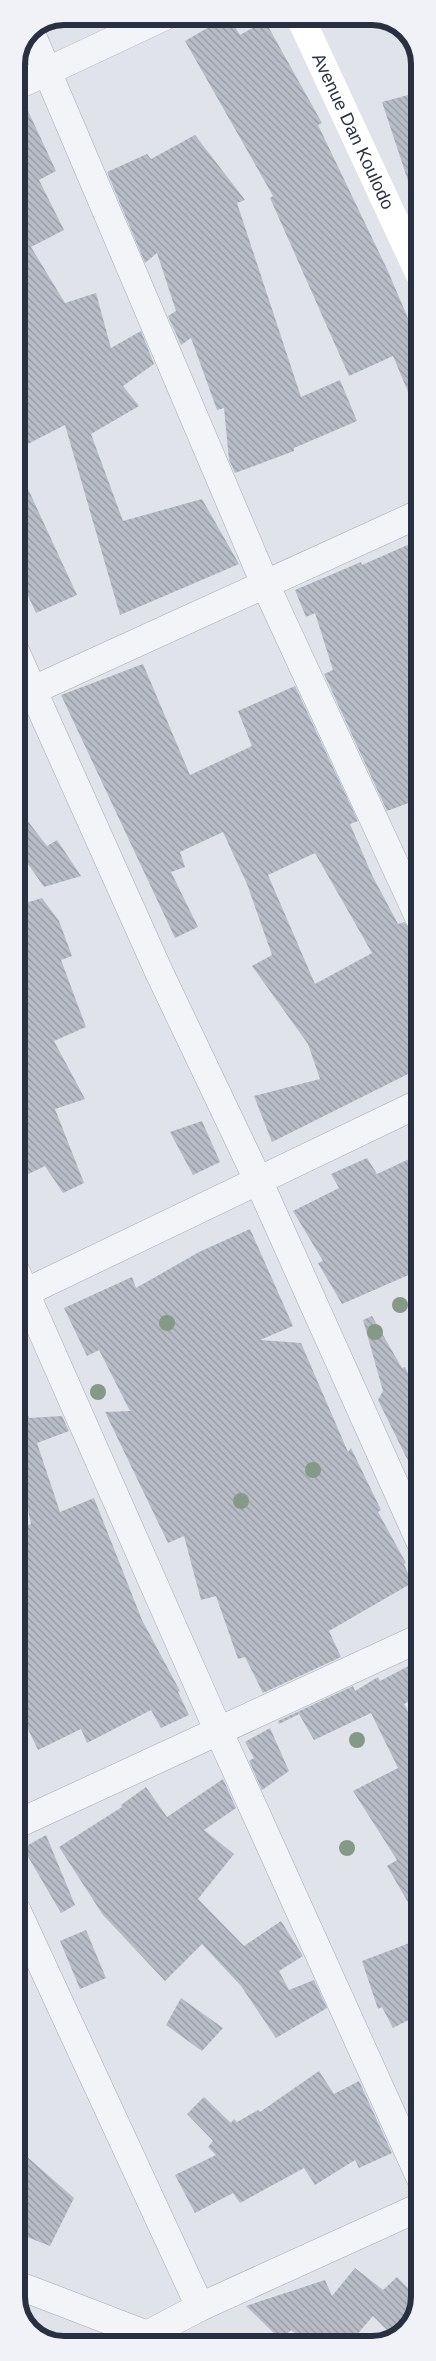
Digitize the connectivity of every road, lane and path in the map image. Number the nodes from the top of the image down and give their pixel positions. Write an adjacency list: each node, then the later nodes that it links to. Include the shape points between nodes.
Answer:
1 (146, 25): 4 (street)
2 (304, 25): 6 (street, Avenue Dan Koulodo)
3 (34, 39): 4 (street)
4 (48, 70): 5 (street); 8 (street)
5 (25, 82)
6 (411, 256)
7 (411, 518): 8 (street)
8 (265, 584): 9 (street); 10 (street)
9 (25, 694): 12 (street)
10 (411, 898)
11 (411, 1107): 12 (street)
12 (258, 1180): 13 (street); 15 (street)
13 (25, 1285)
14 (25, 1298): 17 (street)
15 (411, 1520)
16 (411, 1642): 17 (street)
17 (219, 1732): 18 (street); 20 (street)
18 (25, 1820)
19 (25, 1928): 23 (street)
20 (411, 2157)
21 (411, 2211): 23 (street)
22 (25, 2288): 24 (street)
23 (200, 2307): 25 (street)
24 (149, 2336)
25 (164, 2336)

